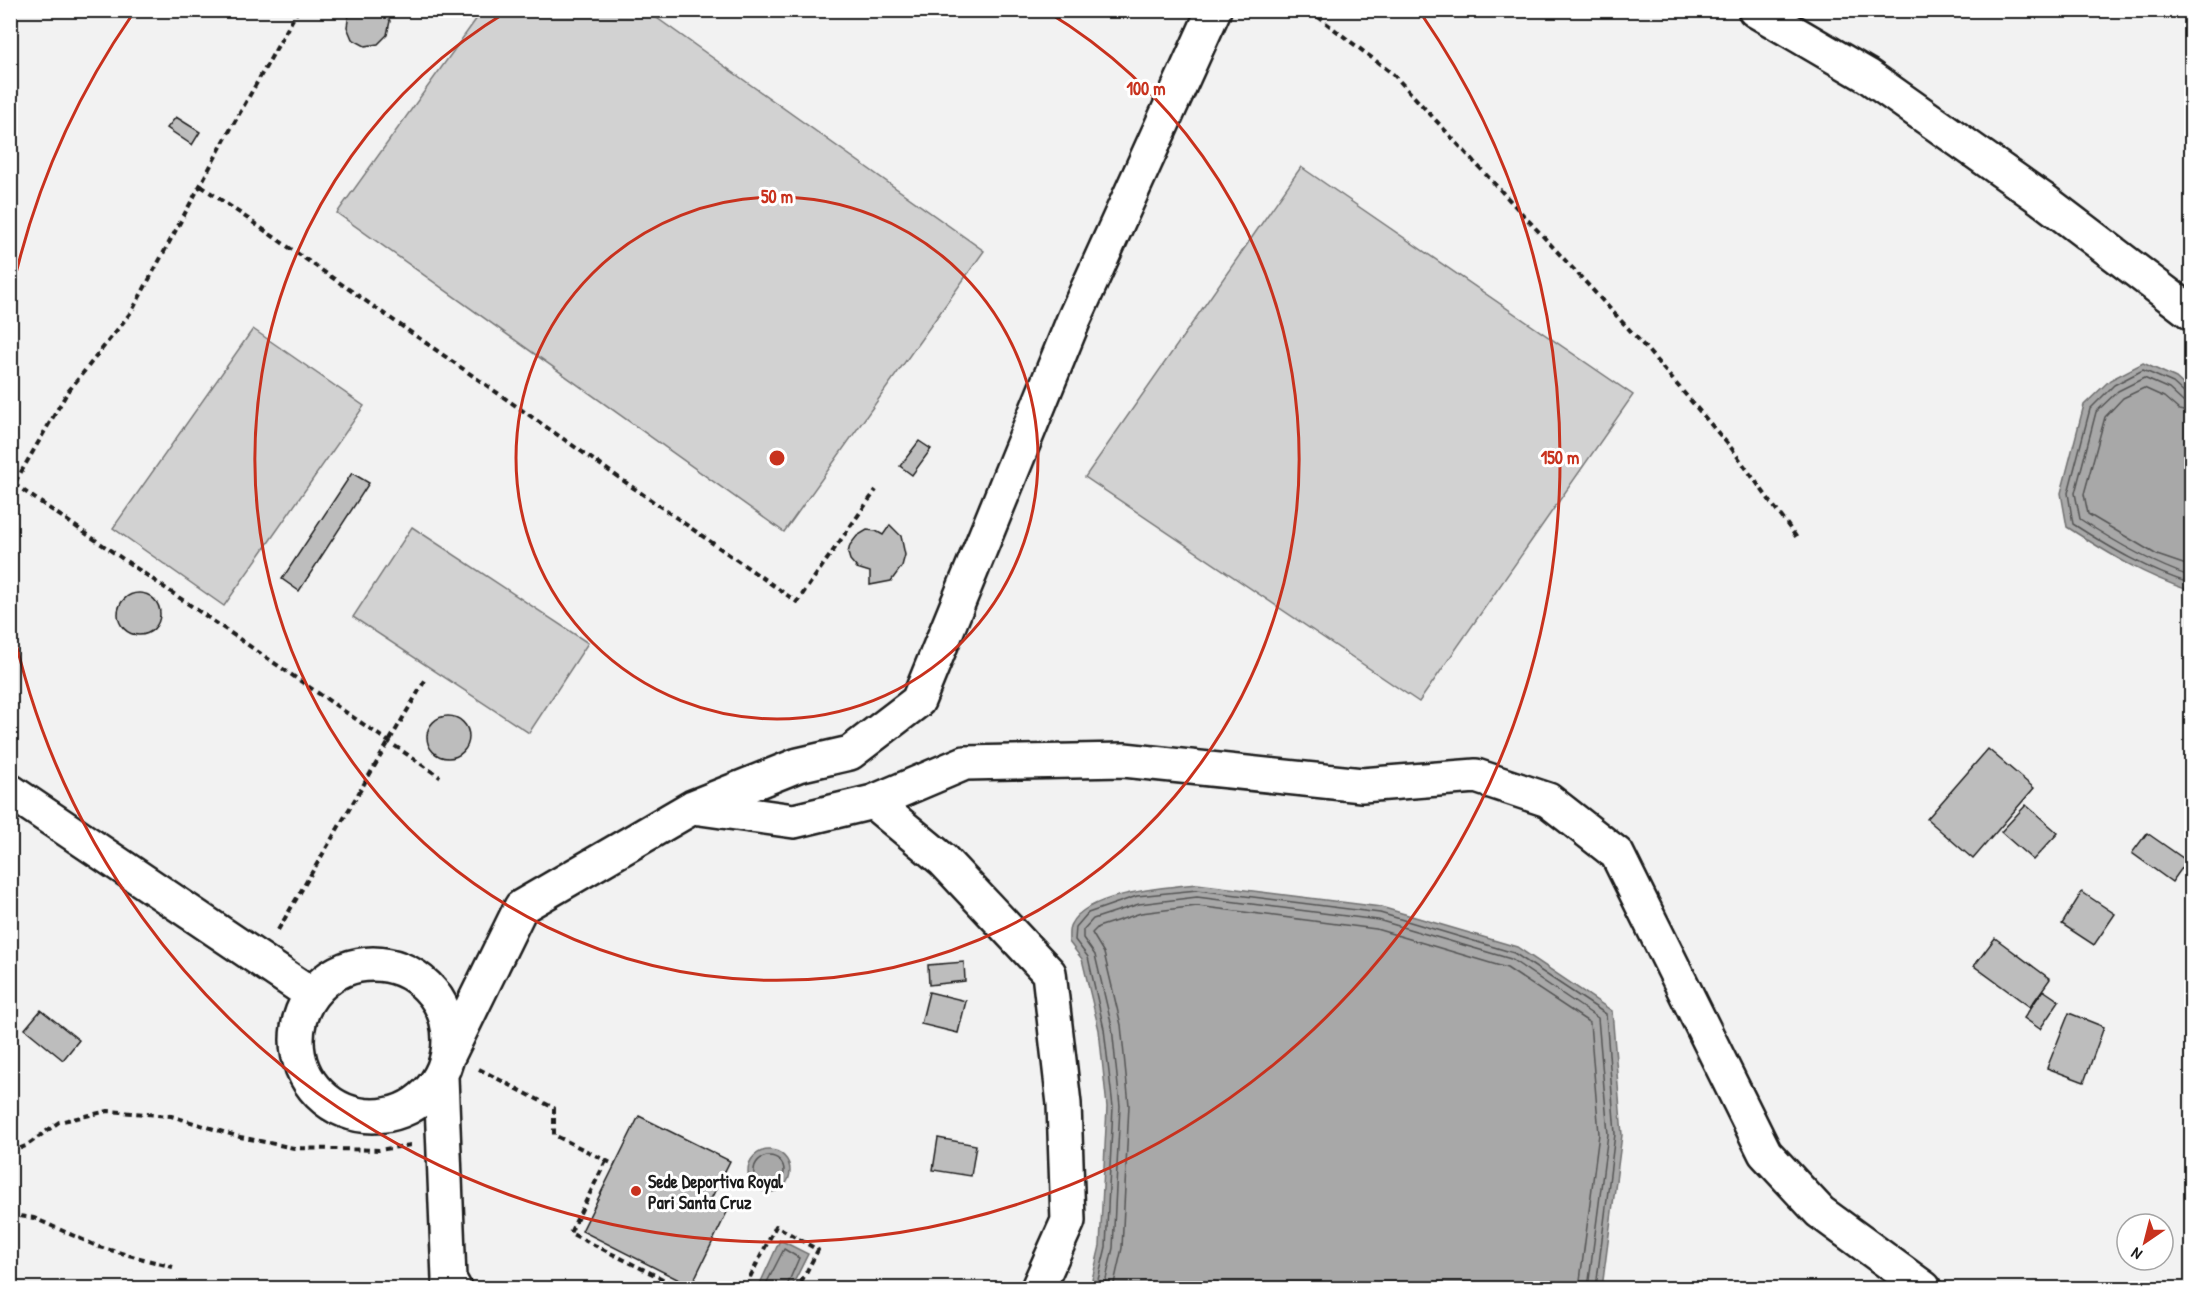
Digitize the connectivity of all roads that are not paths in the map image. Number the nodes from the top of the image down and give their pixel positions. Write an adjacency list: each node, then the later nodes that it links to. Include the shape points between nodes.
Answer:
1 (1214, 10): 6 (street, via 1074,319 918,701 850,753 798,765)
2 (1755, 10): 3 (street, via 1878,83 2042,199)
3 (2192, 313)
4 (10, 790): 7 (street)
5 (873, 802): 6 (street, via 794,821); 10 (street, via 943,860 1049,973 1064,1104 1068,1221); 11 (street, via 965,763 1124,760 1362,785 1476,776 1548,800 1617,854 1766,1153 1820,1212)
6 (693, 807): 8 (street, via 521,907)
7 (311, 994): 8 (street, via 333,974 356,965 381,964 406,970 426,985 441,1005 449,1029); 8 (street, via 301,1013 296,1038 300,1064 312,1087 330,1104 354,1115 379,1117 404,1111 426,1097)
8 (445, 1066): 9 (street, via 449,1279)
9 (454, 1288)
10 (1038, 1288)
11 (1924, 1288)

